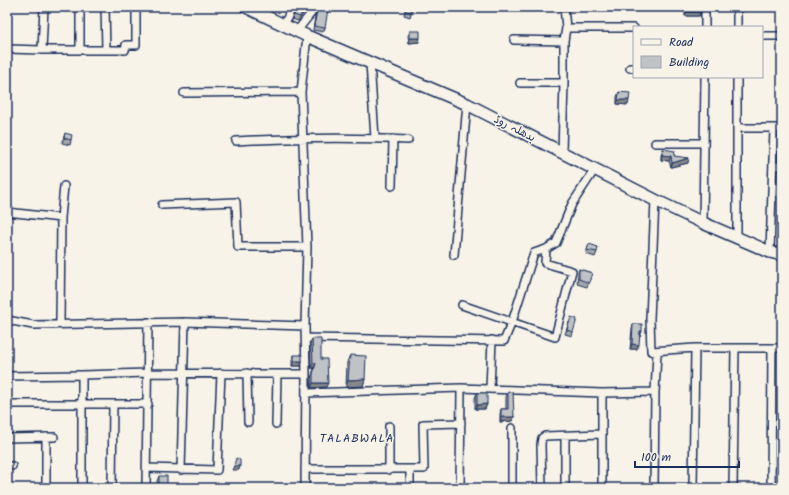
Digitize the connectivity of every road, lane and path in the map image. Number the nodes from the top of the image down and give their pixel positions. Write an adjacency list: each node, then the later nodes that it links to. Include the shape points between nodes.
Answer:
1 (44, 7): 23 (street)
2 (80, 7): 24 (street)
3 (105, 7): 25 (street)
4 (136, 7): 25 (street, via 136,45 126,45 125,50)
5 (246, 7): 11 (main road, بدھلہ روڈ)
6 (292, 7): 11 (street)
7 (316, 7): 16 (street)
8 (564, 7): 14 (street)
9 (737, 7): 13 (street)
10 (705, 14): 12 (street)
11 (284, 25): 16 (main road, بدھلہ روڈ)
12 (705, 26)
13 (737, 26)
14 (566, 28): 15 (street); 21 (street)
15 (633, 28)
16 (297, 31): 17 (main road, بدھلہ روڈ)
17 (308, 36): 26 (main road, بدھلہ روڈ); 31 (street)
18 (763, 36): 19 (street)
19 (782, 36)
20 (514, 40): 21 (street)
21 (564, 41): 30 (street)
22 (7, 49): 23 (street)
23 (42, 50): 24 (street)
24 (80, 50): 25 (street)
25 (106, 50)
26 (370, 63): 33 (main road, بدھلہ روڈ); 38 (street)
27 (705, 78): 43 (street)
28 (737, 78): 34 (street)
29 (520, 83): 30 (street)
30 (564, 83): 44 (street)
31 (301, 92): 32 (street); 37 (street)
32 (184, 93)
33 (466, 104): 44 (main road, بدھلہ روڈ); 59 (street)
34 (737, 128): 35 (street); 55 (street)
35 (774, 128): 36 (street); 45 (street)
36 (782, 128)
37 (303, 138): 38 (street); 41 (street); 56 (street)
38 (375, 138): 39 (street)
39 (393, 139): 40 (street); 49 (street)
40 (408, 140)
41 (236, 141)
42 (655, 143): 43 (street)
43 (704, 143): 54 (street)
44 (562, 152): 47 (main road, بدھلہ روڈ)
45 (773, 166): 46 (street); 58 (street)
46 (782, 166)
47 (595, 169): 50 (main road, بدھلہ روڈ); 57 (street, via 572,204 556,243)
48 (64, 186): 53 (street)
49 (392, 186)
50 (655, 200): 54 (main road, بدھلہ روڈ); 74 (street)
51 (162, 205): 56 (street, via 236,202 238,247)
52 (7, 212): 53 (street)
53 (61, 218): 66 (street)
54 (703, 223): 55 (main road, بدھلہ روڈ)
55 (737, 237): 58 (main road, بدھلہ روڈ)
56 (307, 247): 67 (street)
57 (546, 249): 65 (street, via 534,253); 65 (street, via 545,263 572,272 555,337)
58 (770, 252): 60 (main road, بدھلہ روڈ)
59 (454, 255)
60 (782, 255)
61 (462, 305): 65 (street)
62 (7, 320): 66 (street, via 33,325)
63 (148, 322): 64 (street); 66 (street); 75 (street)
64 (186, 322): 67 (street); 76 (street)
65 (512, 322): 69 (street, via 504,341)
66 (60, 324)
67 (304, 326): 68 (street)
68 (306, 338): 69 (street); 80 (street)
69 (492, 340): 84 (street)
70 (695, 348): 71 (street); 74 (street); 117 (street)
71 (735, 348): 72 (street); 118 (street)
72 (772, 348): 73 (street); 119 (street)
73 (782, 348)
74 (651, 351): 85 (street, via 657,353)
75 (147, 373): 76 (street); 81 (street); 91 (street)
76 (183, 373): 77 (street); 102 (street)
77 (221, 373): 78 (street); 102 (street, via 217,470)
78 (247, 373): 79 (street); 92 (street)
79 (277, 374): 80 (street); 94 (street)
80 (306, 374): 86 (street)
81 (82, 375): 82 (street); 89 (street)
82 (7, 376)
83 (461, 388): 84 (street); 86 (street); 93 (street)
84 (490, 389): 87 (street)
85 (655, 392): 87 (street); 116 (street)
86 (306, 393): 101 (street)
87 (602, 393): 97 (street)
88 (7, 404): 89 (street)
89 (83, 404): 90 (street); 106 (street)
90 (113, 404): 91 (street); 107 (street)
91 (148, 404): 100 (street)
92 (248, 422)
93 (461, 423): 104 (street, via 423,424 424,469); 111 (street)
94 (276, 424)
95 (389, 426): 103 (street)
96 (512, 428): 112 (street)
97 (602, 434): 98 (street); 115 (street)
98 (565, 436): 113 (street, via 542,438); 114 (street)
99 (7, 438): 105 (street, via 50,437)
100 (147, 468): 102 (street); 108 (street)
101 (305, 469): 103 (street); 109 (street)
102 (181, 470)
103 (389, 470): 104 (street)
104 (410, 470): 110 (street)
105 (46, 488)
106 (82, 488)
107 (112, 488)
108 (146, 488)
109 (305, 488)
110 (410, 488)
111 (460, 488)
112 (512, 488)
113 (542, 488)
114 (565, 488)
115 (602, 488)
116 (654, 488)
117 (693, 488)
118 (732, 488)
119 (771, 488)

